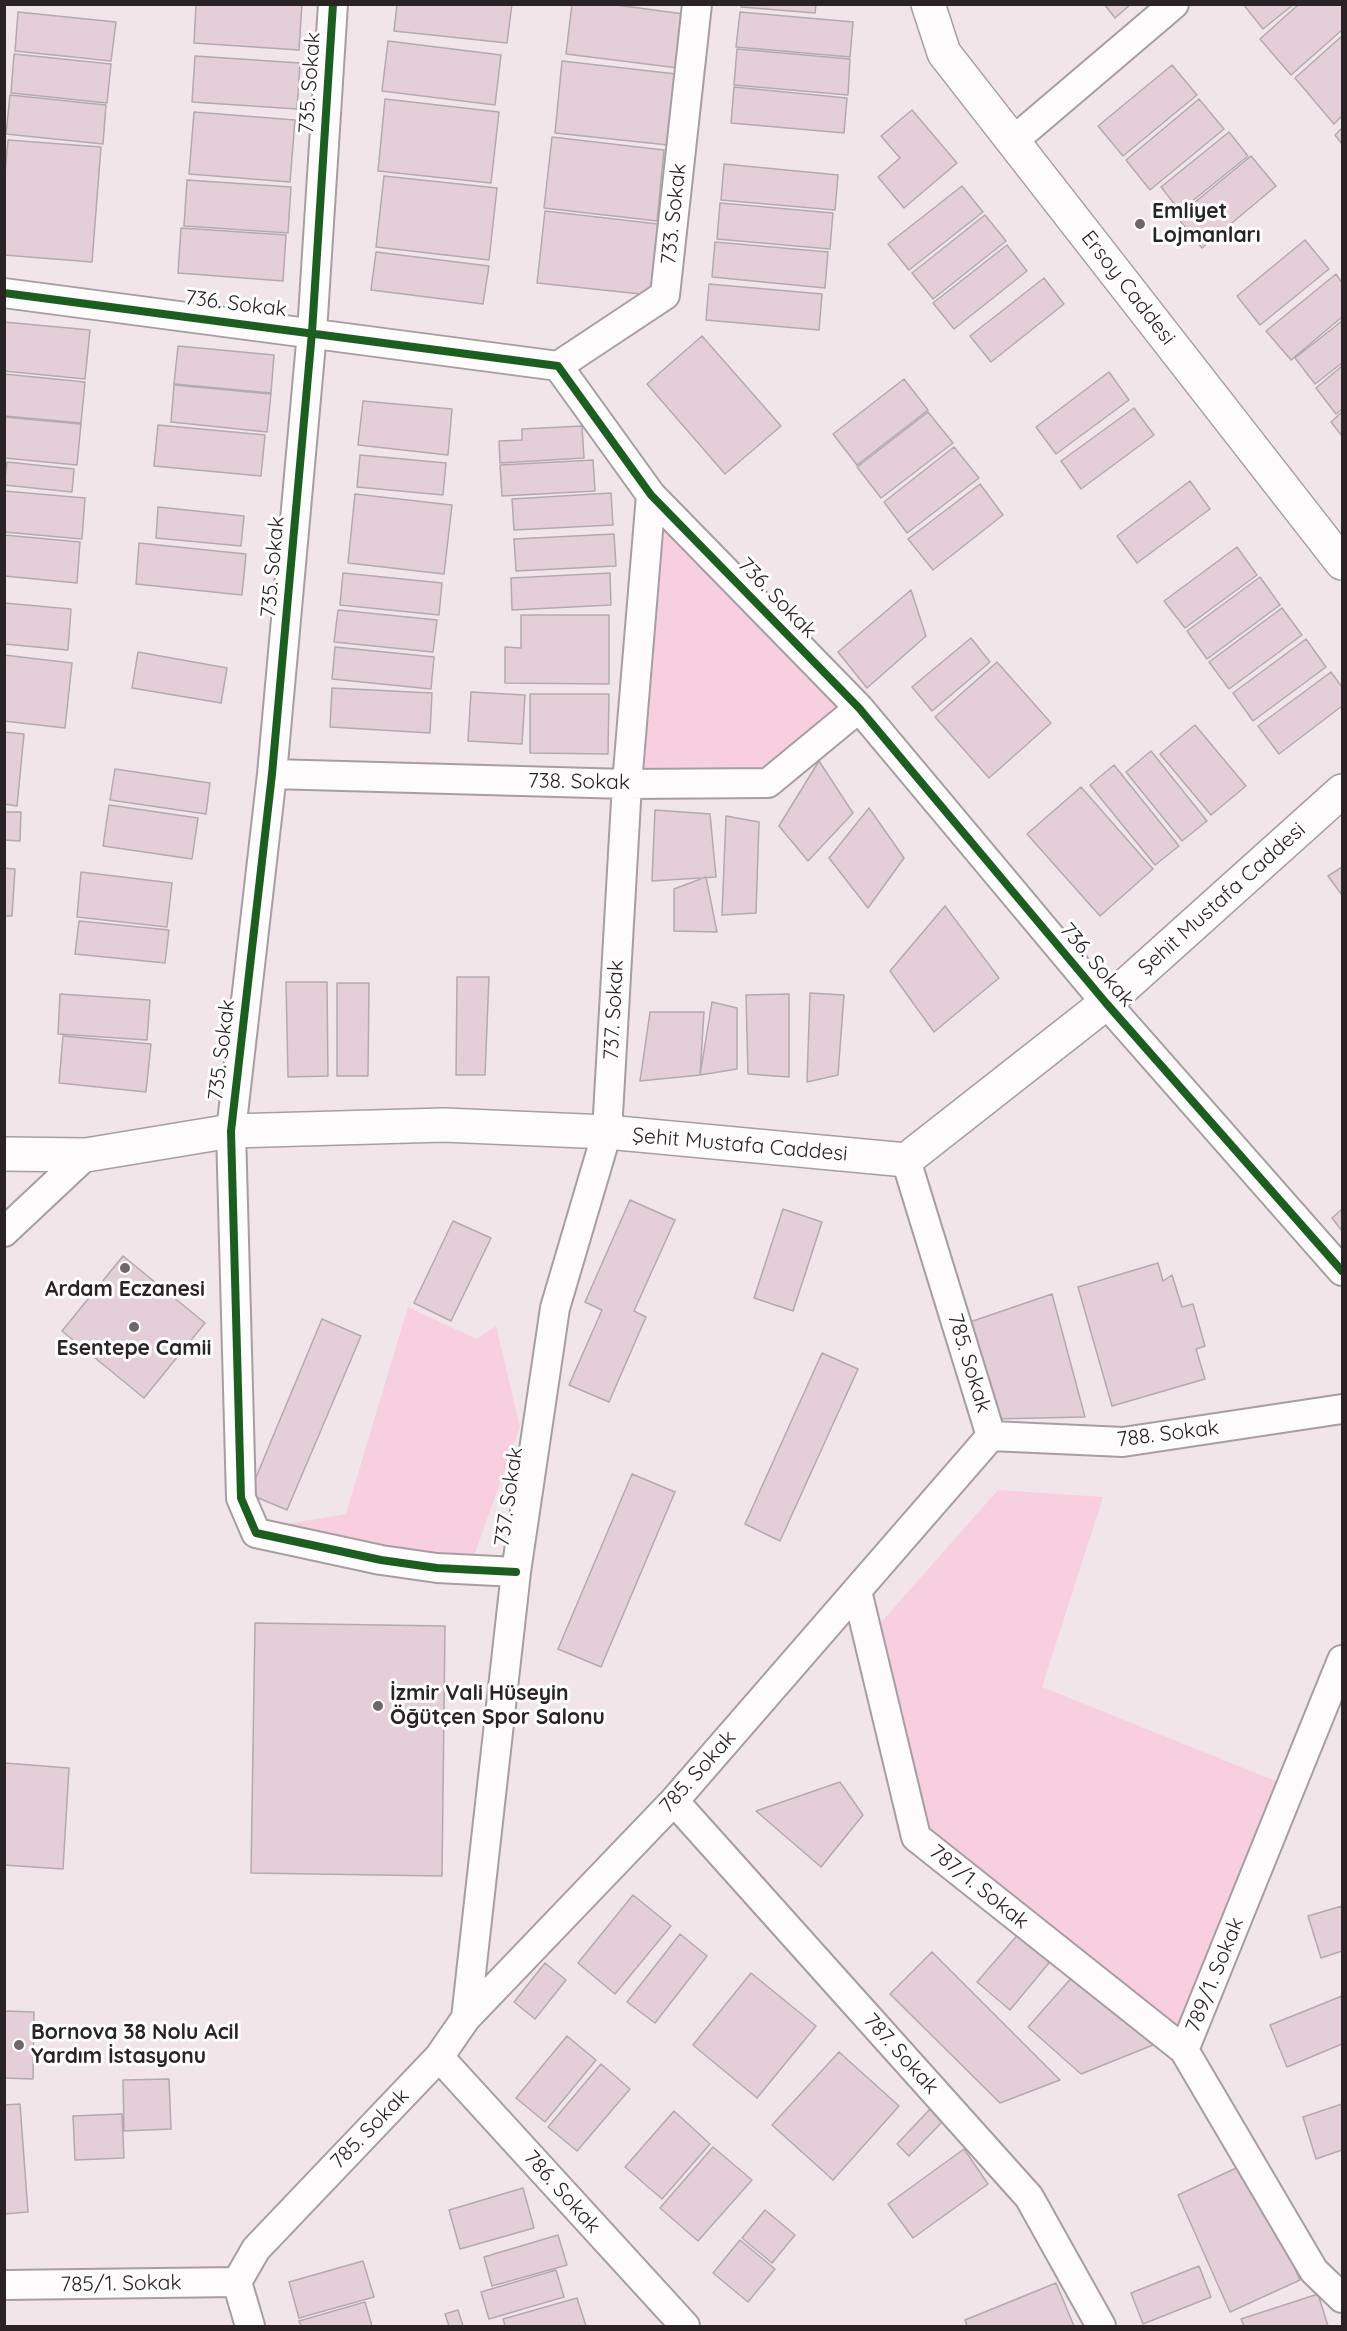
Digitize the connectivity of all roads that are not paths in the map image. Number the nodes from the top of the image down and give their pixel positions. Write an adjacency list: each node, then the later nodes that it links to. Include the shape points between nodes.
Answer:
1 (333, 4): 7 (street, 735. Sokak)
2 (698, 4): 8 (street, 733. Sokak, via 665,295)
3 (928, 4): 5 (street, Ersoy Caddesi, via 944,53)
4 (1174, 4): 5 (street)
5 (1013, 141): 10 (street, Ersoy Caddesi)
6 (4, 293): 7 (street, 736. Sokak)
7 (312, 332): 8 (street, 736. Sokak); 12 (street, 735. Sokak)
8 (558, 366): 9 (street, 736. Sokak)
9 (651, 495): 11 (street, 736. Sokak); 13 (street, 737. Sokak)
10 (1342, 563)
11 (859, 708): 13 (street, 738. Sokak, via 768,783); 15 (street, 736. Sokak)
12 (272, 774): 13 (street, 738. Sokak); 16 (street, 735. Sokak)
13 (627, 784): 17 (street, 737. Sokak)
14 (1342, 791): 15 (street, Şehit Mustafa Caddesi)
15 (1106, 1003): 20 (street, Şehit Mustafa Caddesi); 22 (street, 736. Sokak)
16 (231, 1131): 17 (street, Şehit Mustafa Caddesi, via 444,1125); 19 (street, Şehit Mustafa Caddesi); 25 (street, 735. Sokak, via 240,1488 256,1533 381,1560 437,1568)
17 (607, 1132): 20 (street, Şehit Mustafa Caddesi); 25 (street, 737. Sokak, via 555,1308)
18 (4, 1154): 19 (street, Şehit Mustafa Caddesi)
19 (86, 1155): 21 (street)
20 (906, 1160): 24 (street, 785. Sokak)
21 (4, 1232)
22 (1342, 1271)
23 (1342, 1409): 24 (street, 788. Sokak, via 1123,1442)
24 (992, 1436): 26 (street, 785. Sokak)
25 (516, 1572): 29 (street, 737. Sokak)
26 (857, 1591): 28 (street, 785. Sokak); 30 (street, 787/1. Sokak, via 916,1837)
27 (1342, 1660): 30 (street, 789/1. Sokak)
28 (674, 1801): 29 (street, 785. Sokak); 37 (street, 787. Sokak, via 1029,2197)
29 (466, 2018): 31 (street, 785. Sokak)
30 (1184, 2050): 34 (street, 789/1. Sokak, via 1314,2271)
31 (439, 2057): 32 (street, 785. Sokak, via 256,2249); 36 (street, 786. Sokak)
32 (237, 2283): 33 (street, 785/1. Sokak); 35 (street)
33 (4, 2285)
34 (1342, 2298)
35 (250, 2326)
36 (685, 2326)
37 (1101, 2326)

